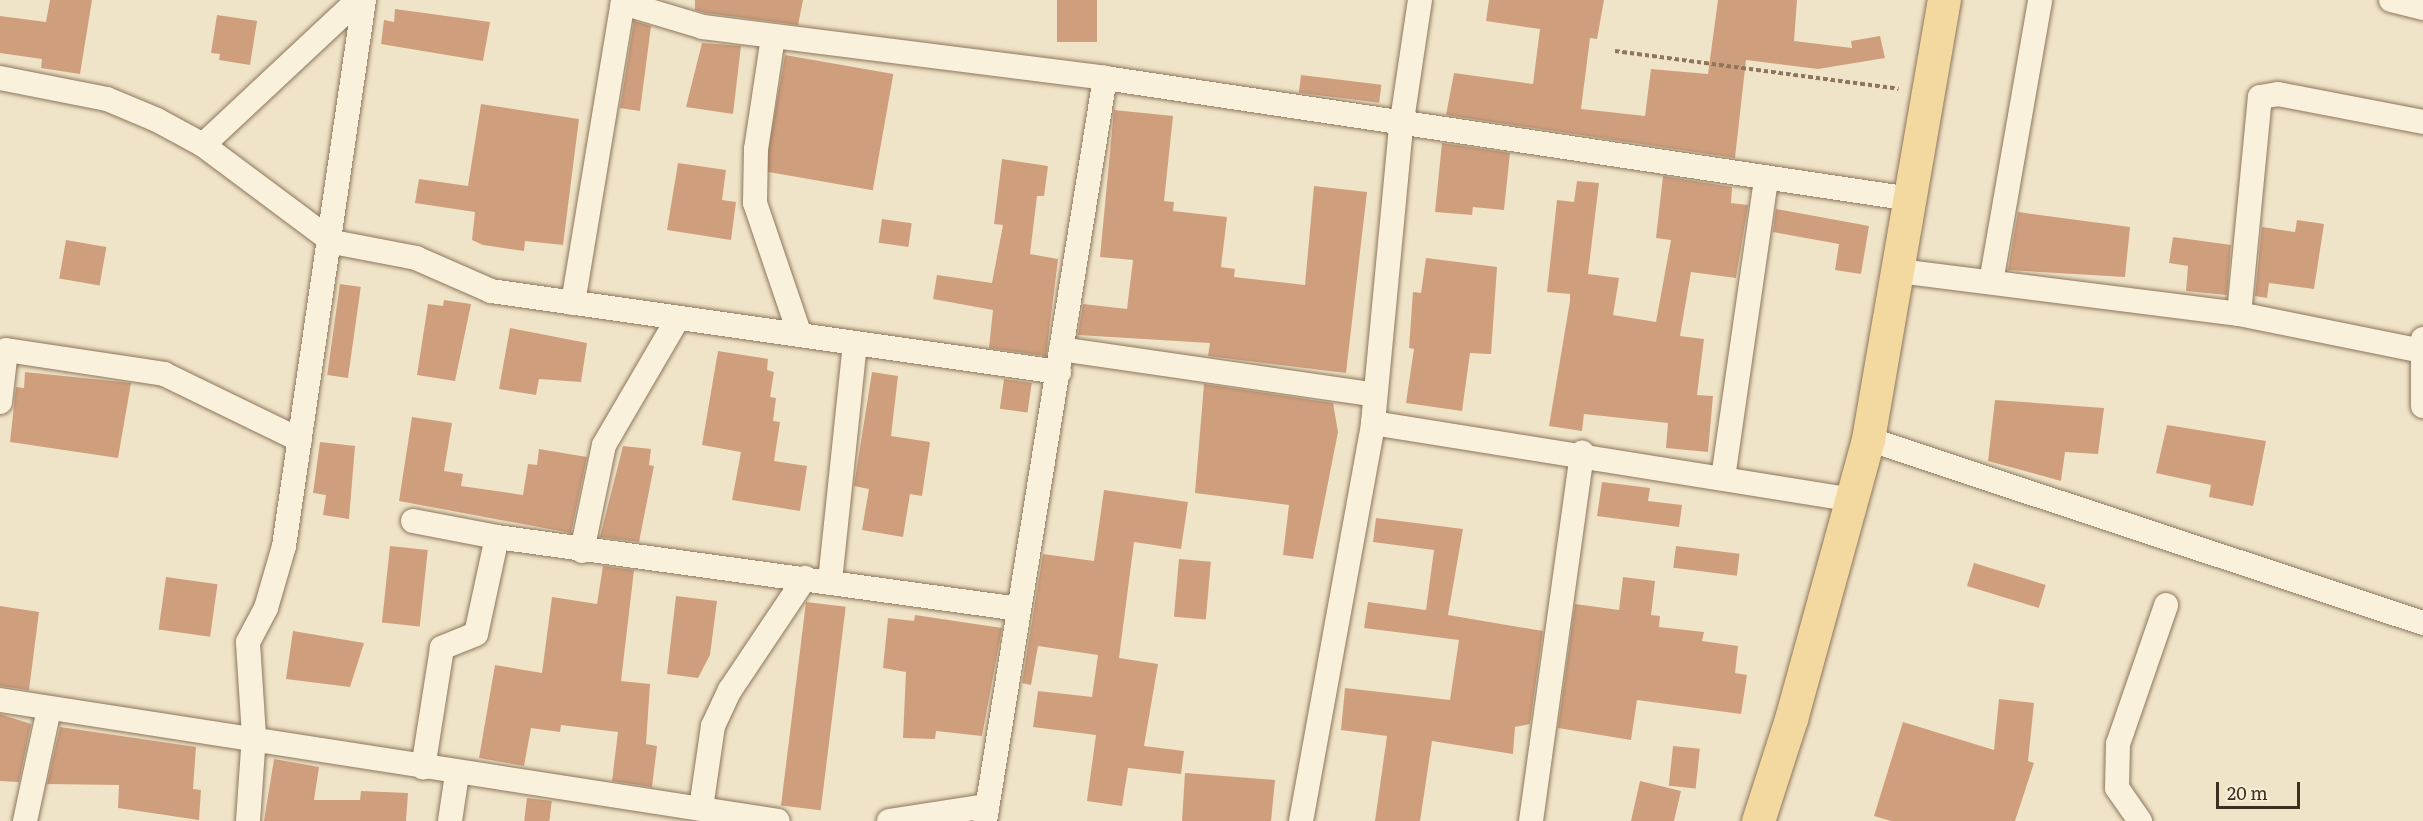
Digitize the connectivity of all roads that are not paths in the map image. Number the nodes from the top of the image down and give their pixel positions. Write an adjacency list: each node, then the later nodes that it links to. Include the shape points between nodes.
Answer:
1 (358, 0): 14 (street)
2 (364, 0): 17 (street)
3 (1420, 0): 13 (street)
4 (1944, 0): 16 (main road)
5 (2040, 0): 19 (street)
6 (2391, 0): 8 (street)
7 (623, 2): 9 (street, via 703,27); 20 (street)
8 (2423, 8)
9 (773, 37): 11 (street); 23 (street, via 756,149 755,203)
10 (0, 78): 14 (street, via 107,99)
11 (1105, 78): 13 (street); 27 (street)
12 (2423, 122): 21 (street, via 2278,94 2260,97)
13 (1401, 127): 15 (street); 28 (street)
14 (203, 145): 17 (street)
15 (1766, 178): 16 (street); 35 (street)
16 (1911, 199): 18 (main road)
17 (333, 242): 20 (street, via 416,258 491,291); 33 (street, via 317,291)
18 (1899, 271): 19 (street); 32 (main road)
19 (1991, 282): 21 (street)
20 (573, 303): 22 (street)
21 (2239, 314): 25 (street)
22 (677, 320): 23 (street); 39 (street, via 604,445)
23 (799, 332): 24 (street)
24 (855, 345): 27 (street); 41 (street)
25 (2423, 347): 30 (street)
26 (3, 350): 29 (street); 33 (street, via 164,374)
27 (1060, 360): 28 (street); 43 (street)
28 (1375, 395): 31 (street)
29 (0, 402)
30 (2423, 406)
31 (1373, 423): 34 (street); 57 (street)
32 (1868, 439): 36 (main road); 44 (street)
33 (300, 440): 47 (street, via 284,546 266,608 248,642)
34 (1582, 453): 35 (street); 58 (street)
35 (1723, 478): 36 (street)
36 (1853, 500): 59 (main road)
37 (413, 521): 38 (street)
38 (497, 537): 39 (street); 48 (street, via 476,634 442,648)
39 (582, 551): 40 (street)
40 (805, 578): 41 (street); 50 (street, via 730,690 713,726)
41 (830, 581): 43 (street)
42 (2166, 606): 60 (street, via 2118,744 2117,788)
43 (1019, 609): 51 (street)
44 (2423, 623)
45 (0, 700): 46 (street)
46 (49, 709): 47 (street); 52 (street)
47 (254, 736): 48 (street); 53 (street)
48 (423, 768): 49 (street)
49 (456, 774): 50 (street); 54 (street)
50 (701, 808): 55 (street)
51 (986, 814): 56 (street)
52 (25, 821)
53 (248, 821)
54 (450, 821)
55 (778, 821)
56 (889, 821)
57 (1302, 821)
58 (1531, 821)
59 (1758, 821)
60 (2140, 821)

